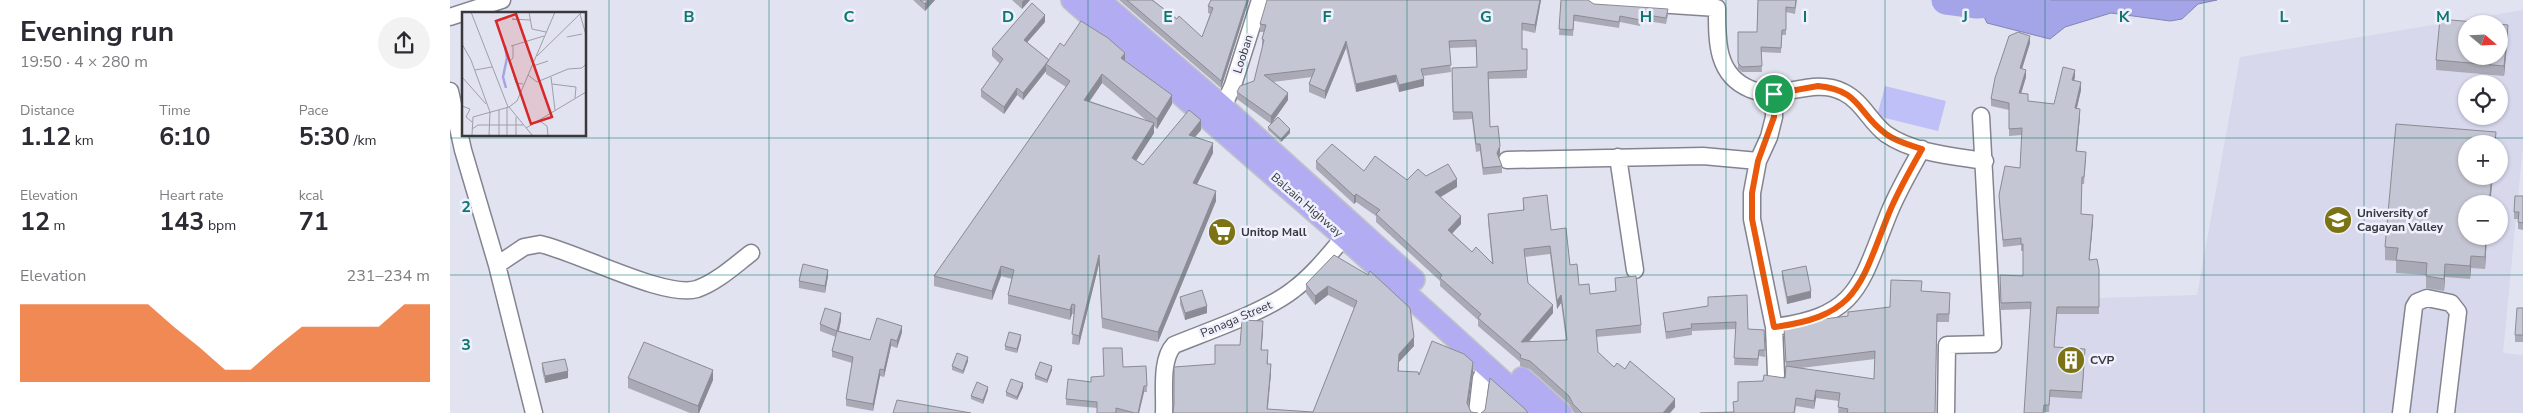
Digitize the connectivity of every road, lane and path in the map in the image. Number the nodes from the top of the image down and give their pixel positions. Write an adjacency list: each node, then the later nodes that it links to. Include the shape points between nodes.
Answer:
1 (502, 0): 6 (street)
2 (1072, 0): 19 (main road, Balzain Highway)
3 (1099, 0): 11 (main road, Balzain Highway)
4 (1260, 0): 11 (street, Looban)
5 (1595, 0): 10 (street, via 1717,8 1717,36 1722,62 1730,77 1742,86)
6 (465, 12)
7 (462, 13): 8 (street)
8 (450, 17)
9 (450, 91): 14 (street)
10 (1774, 94): 13 (street, via 1818,86 1845,92 1887,134); 17 (street, via 1774,117)
11 (1223, 107): 30 (main road, Balzain Highway)
12 (1981, 116): 18 (street)
13 (1922, 149): 18 (street); 23 (street, via 1852,294 1838,308 1818,318)
14 (457, 151): 21 (street)
15 (1618, 157): 16 (street); 17 (street, via 1704,156); 22 (street)
16 (1506, 160)
17 (1758, 161): 23 (street, via 1752,193 1752,219)
18 (1985, 161): 31 (street, via 1993,344 1947,345)
19 (1344, 237): 24 (main road, Balzain Highway); 27 (street, Panaga Street, via 1293,291 1275,302 1174,345 1167,352)
20 (751, 254): 21 (street, via 710,283 686,291 643,280 540,244 524,247)
21 (497, 265): 26 (street)
22 (1636, 270)
23 (1774, 327): 25 (street)
24 (1487, 365): 28 (street); 29 (main road, Balzain Highway)
25 (1776, 375)
26 (534, 413)
27 (1164, 413)
28 (1476, 413)
29 (1538, 413)
30 (1561, 413)
31 (1946, 413)
32 (2401, 413): 33 (street, via 2414,307 2427,298 2452,303 2458,312)
33 (2446, 413)

